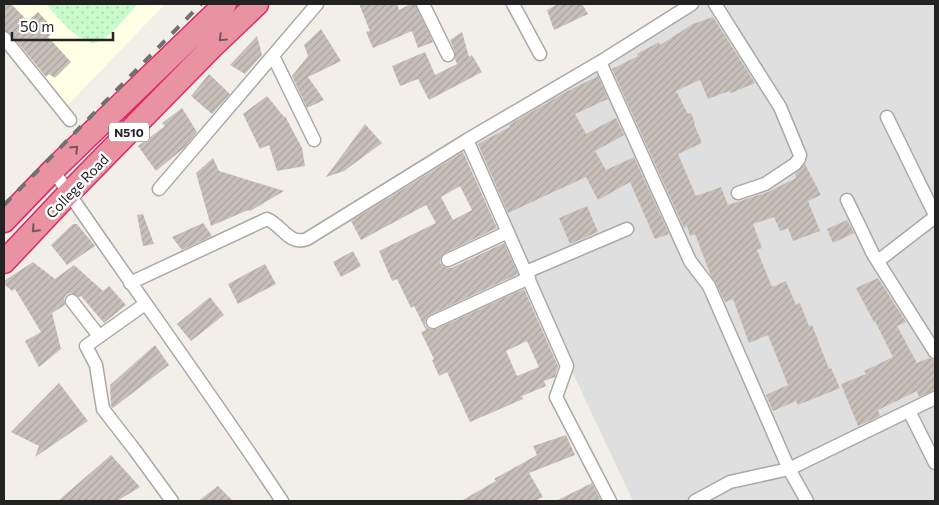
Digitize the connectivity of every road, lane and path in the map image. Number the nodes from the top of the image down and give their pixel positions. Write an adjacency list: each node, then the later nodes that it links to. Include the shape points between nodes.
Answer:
1 (225, 4): 17 (highway, College Road / N510, one-way to 1)
2 (257, 4): 19 (highway, College Road / N510, one-way to 19)
3 (317, 4): 11 (street)
4 (423, 4): 10 (street)
5 (512, 4): 9 (street)
6 (692, 4): 12 (street)
7 (715, 4): 20 (street, via 780,107 800,155 795,164 765,184)
8 (4, 38): 14 (street)
9 (540, 54)
10 (448, 55)
11 (273, 56): 15 (street); 18 (street)
12 (600, 62): 16 (street); 39 (street, via 690,261 709,286)
13 (888, 117): 22 (street)
14 (70, 120)
15 (314, 140)
16 (467, 140): 25 (street); 30 (street, via 307,239 294,240 268,219)
17 (53, 170): 19 (street); 23 (highway, College Road / N510)
18 (159, 189)
19 (68, 194): 28 (highway, College Road / N510, one-way to 28); 30 (street)
20 (738, 194)
21 (847, 200): 27 (street)
22 (935, 216): 27 (street)
23 (4, 220)
24 (627, 229): 29 (street)
25 (508, 232): 26 (street); 29 (street)
26 (448, 260)
27 (878, 261): 35 (street)
28 (4, 262)
29 (527, 275): 33 (street); 42 (street, via 567,366 556,397)
30 (130, 283): 32 (street)
31 (72, 301): 34 (street)
32 (145, 304): 34 (street); 41 (street)
33 (433, 322)
34 (100, 336): 40 (street, via 86,346 96,365 103,409)
35 (935, 352)
36 (935, 398): 37 (street)
37 (909, 411): 38 (street); 39 (street)
38 (935, 463)
39 (789, 469): 43 (street, via 730,482); 44 (street)
40 (172, 501)
41 (282, 501)
42 (610, 501)
43 (695, 501)
44 (807, 501)

